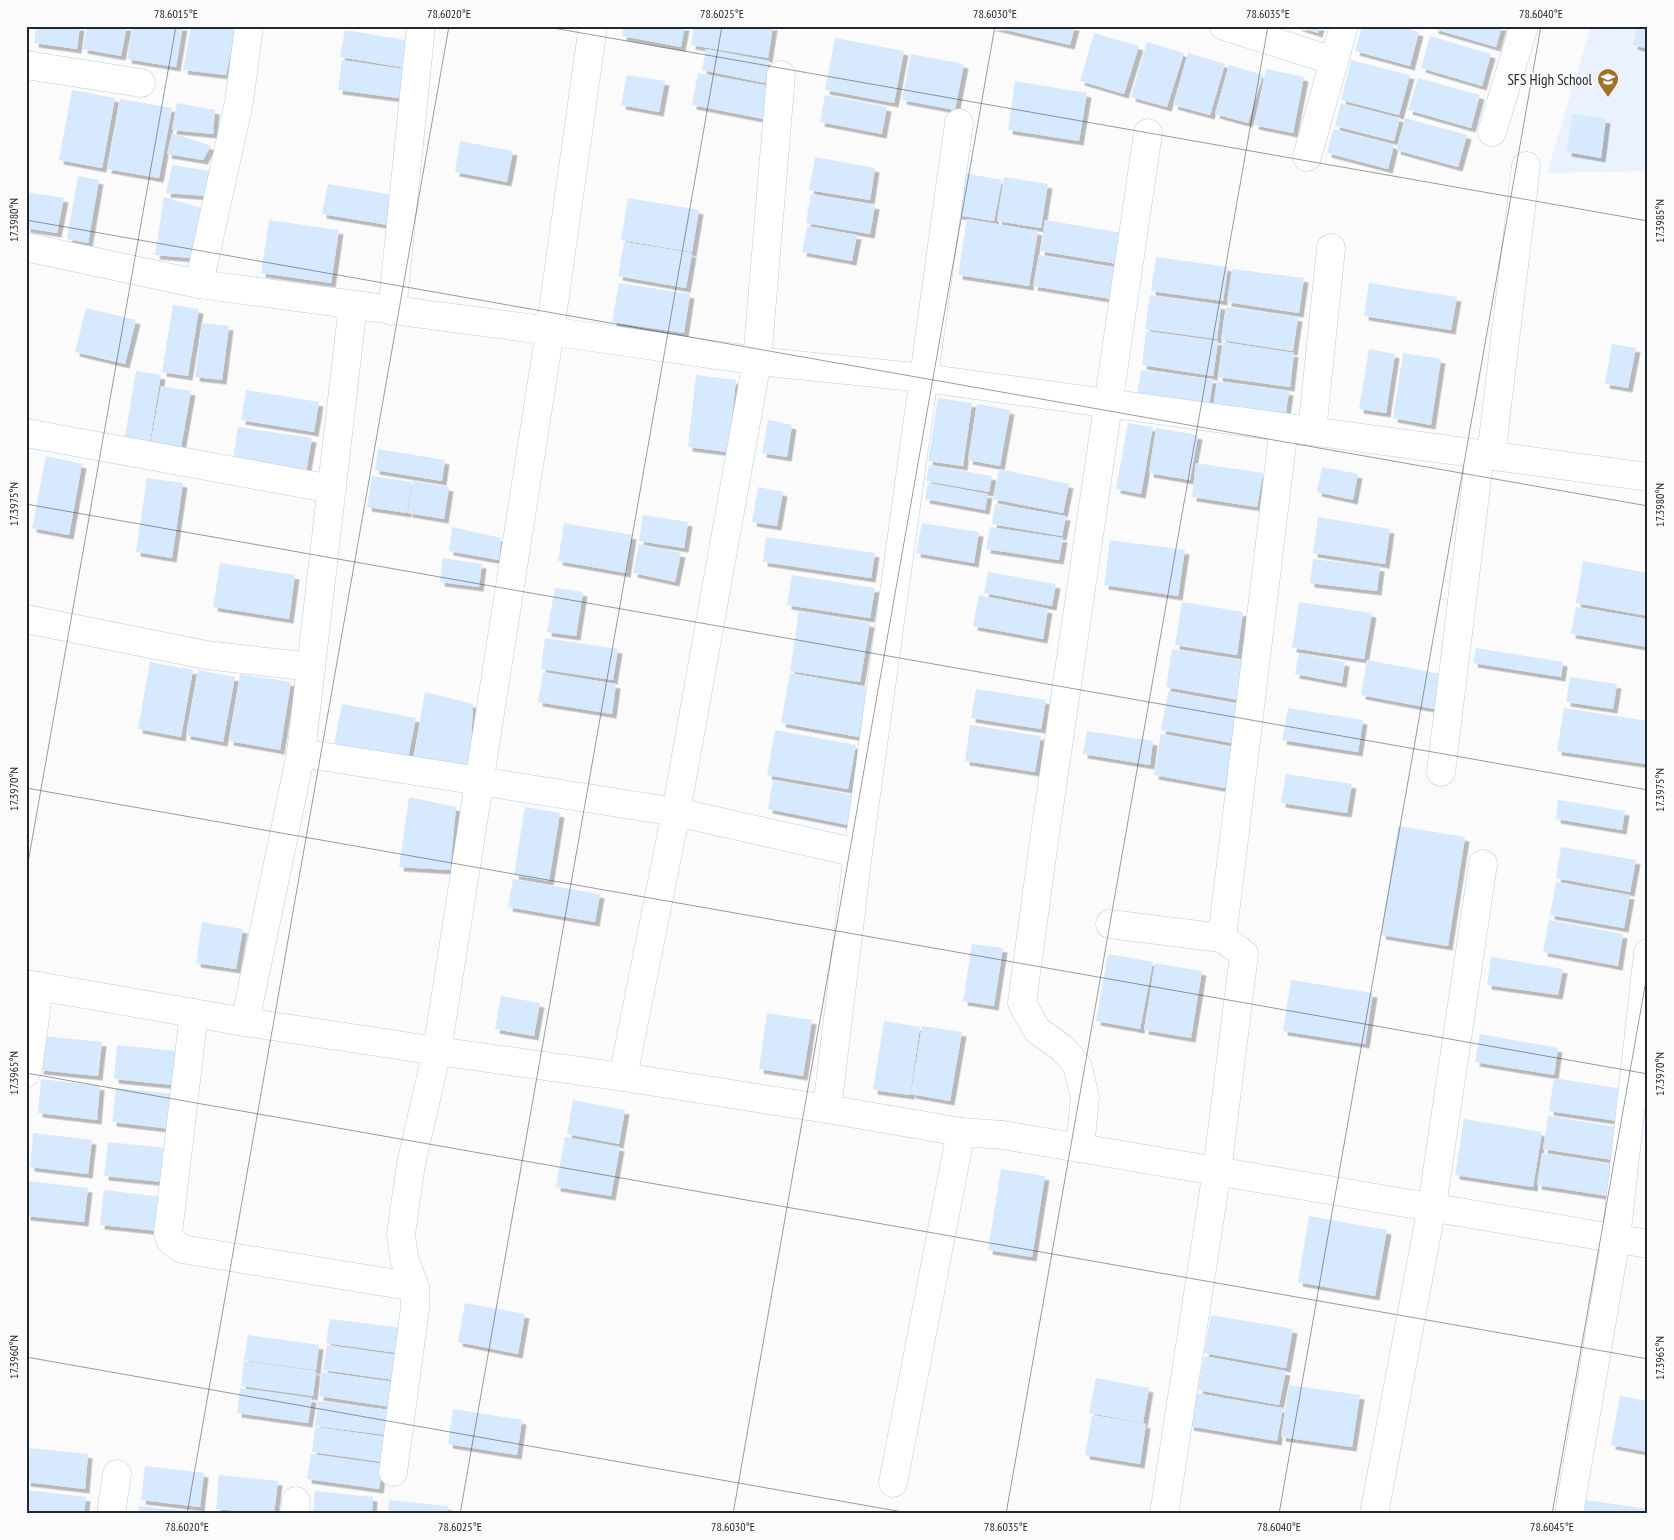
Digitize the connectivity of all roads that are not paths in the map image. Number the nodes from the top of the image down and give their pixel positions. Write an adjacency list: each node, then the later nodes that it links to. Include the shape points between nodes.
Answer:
1 (249, 26): 18 (street, via 239,102)
2 (421, 26): 20 (street)
3 (593, 26): 21 (street)
4 (1224, 26): 7 (street)
5 (1344, 26): 7 (street)
6 (1524, 26): 12 (street)
7 (1334, 61): 14 (street)
8 (26, 65): 10 (street)
9 (780, 74): 22 (street)
10 (141, 83)
11 (959, 123): 23 (street)
12 (1492, 132)
13 (1148, 133): 24 (street)
14 (1307, 157)
15 (1526, 166): 28 (street)
16 (26, 247): 18 (street)
17 (1331, 248): 26 (street)
18 (199, 284): 19 (street)
19 (353, 305): 20 (street); 30 (street)
20 (392, 311): 21 (street)
21 (550, 331): 22 (street); 35 (street)
22 (757, 361): 23 (street); 36 (street)
23 (924, 378): 24 (street); 37 (street)
24 (1109, 404): 25 (street); 50 (street, via 1022,1003 1037,1030 1062,1048 1077,1065 1085,1097)
25 (1284, 427): 26 (street); 40 (street)
26 (1312, 431): 28 (street)
27 (26, 434): 30 (street)
28 (1486, 455): 29 (street); 34 (street)
29 (1648, 477)
30 (332, 489): 32 (street)
31 (26, 619): 32 (street, via 206,655)
32 (311, 667): 33 (street)
33 (300, 753): 35 (street); 44 (street)
34 (1441, 772)
35 (480, 781): 36 (street); 45 (street)
36 (676, 812): 37 (street); 47 (street)
37 (858, 853): 48 (street)
38 (1483, 864): 52 (street)
39 (1110, 924): 40 (street)
40 (1222, 938): 51 (street, via 1244,954)
41 (1648, 953): 53 (street)
42 (33, 985): 43 (street); 46 (street)
43 (194, 1012): 44 (street); 55 (street, via 168,1233 170,1240 182,1249)
44 (246, 1022): 45 (street)
45 (437, 1051): 47 (street); 55 (street, via 411,1164 401,1234 404,1258)
46 (26, 1074)
47 (623, 1077): 48 (street)
48 (827, 1109): 49 (street)
49 (960, 1132): 50 (street, via 1003,1135); 58 (street)
50 (1080, 1148): 51 (street)
51 (1217, 1171): 52 (street); 60 (street)
52 (1432, 1206): 53 (street); 61 (street)
53 (1616, 1238): 54 (street); 62 (street)
54 (1648, 1244)
55 (416, 1287): 56 (street)
56 (393, 1472)
57 (116, 1474): 59 (street)
58 (893, 1483)
59 (111, 1514)
60 (1164, 1514)
61 (1374, 1514)
62 (1569, 1514)

